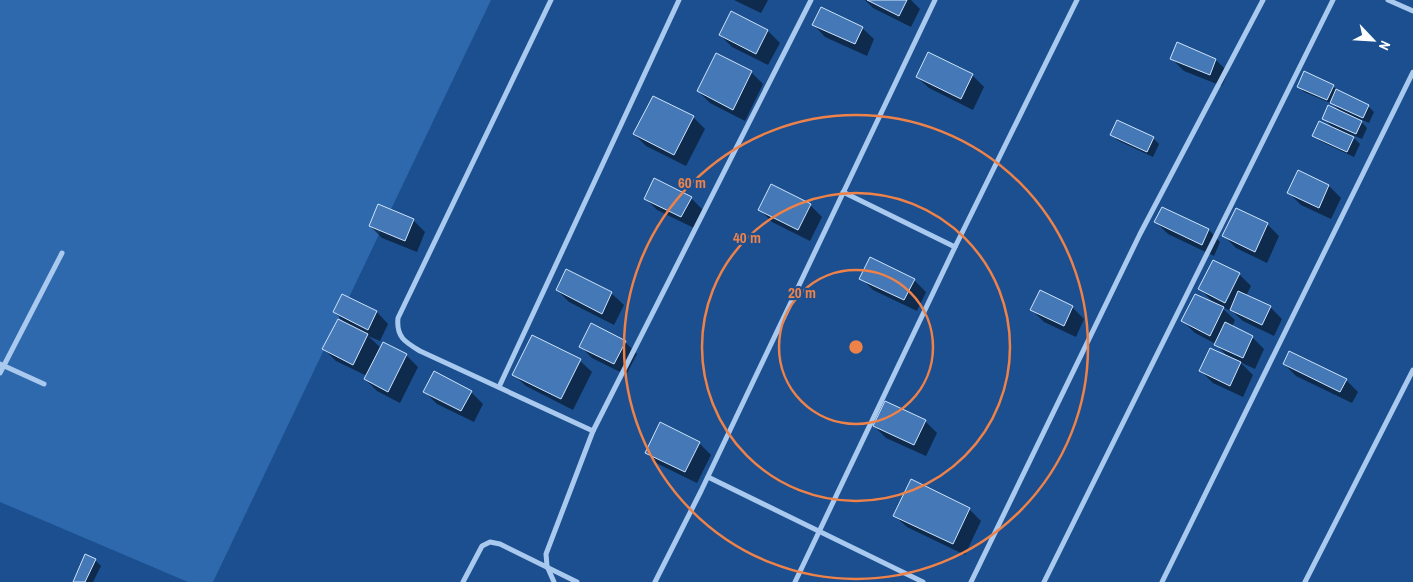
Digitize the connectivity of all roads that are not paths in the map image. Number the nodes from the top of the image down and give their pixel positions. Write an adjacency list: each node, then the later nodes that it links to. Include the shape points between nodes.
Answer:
1 (551, 0): 18 (street, via 398,318 397,328 408,344)
2 (679, 0): 18 (street)
3 (810, 0): 19 (street)
4 (935, 0): 11 (street)
5 (1077, 0): 12 (street)
6 (1263, 0): 29 (street, via 1140,234)
7 (1333, 0): 30 (street)
8 (1388, 0): 9 (street)
9 (1413, 11)
10 (1413, 72): 31 (street)
11 (843, 192): 12 (street); 20 (street)
12 (955, 247): 21 (street)
13 (62, 253): 14 (street)
14 (2, 364): 16 (street); 17 (street)
15 (1413, 370): 32 (street)
16 (0, 373)
17 (44, 384)
18 (499, 387): 19 (street)
19 (593, 431): 22 (street, via 548,545)
20 (708, 477): 21 (street); 26 (street)
21 (819, 532): 27 (street); 28 (street)
22 (546, 566): 23 (street, via 490,542 482,546); 24 (street); 25 (street)
23 (463, 582)
24 (554, 582)
25 (577, 582)
26 (655, 582)
27 (795, 582)
28 (923, 582)
29 (971, 582)
30 (1044, 582)
31 (1162, 582)
32 (1305, 582)

